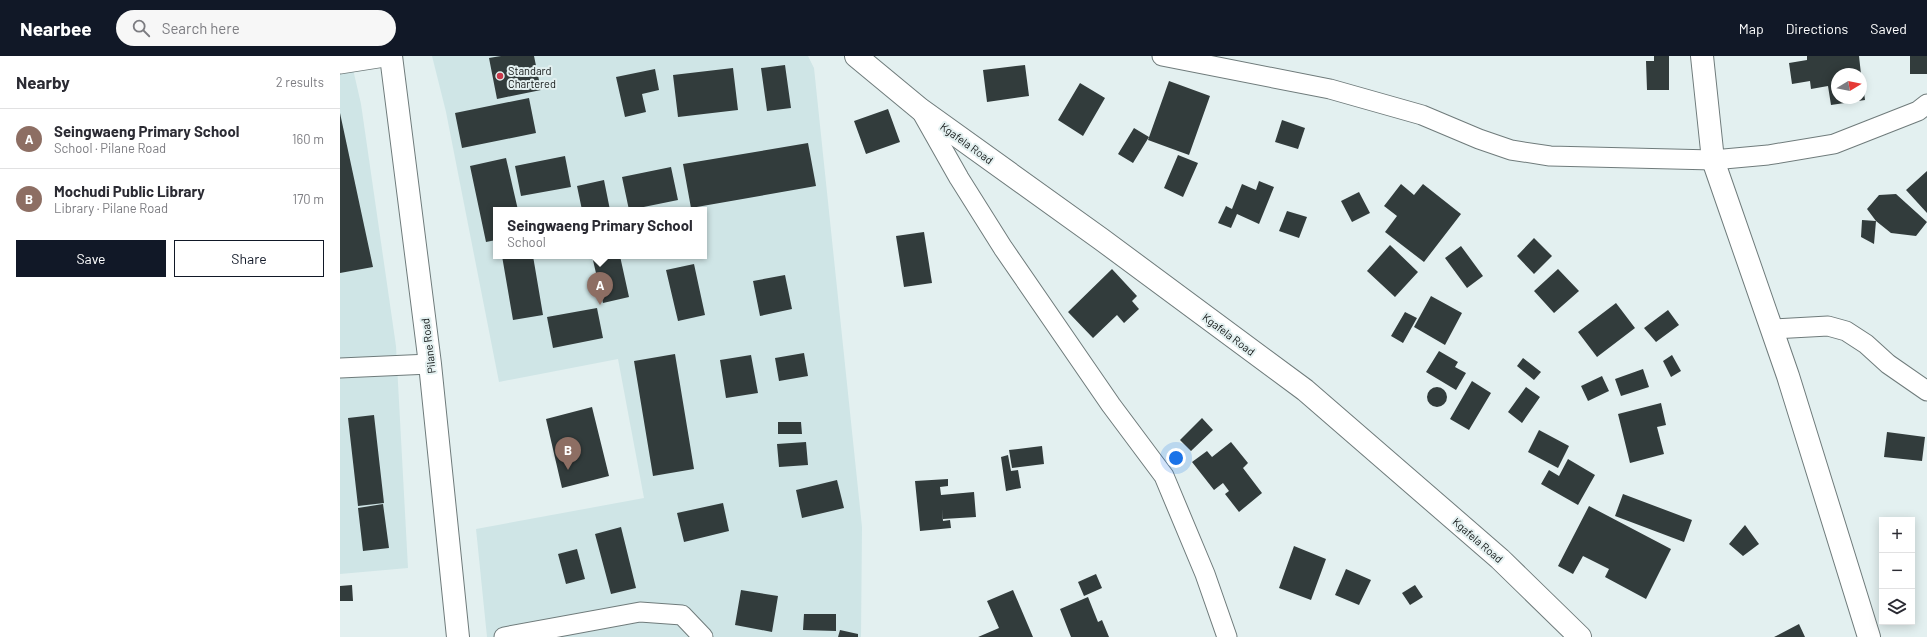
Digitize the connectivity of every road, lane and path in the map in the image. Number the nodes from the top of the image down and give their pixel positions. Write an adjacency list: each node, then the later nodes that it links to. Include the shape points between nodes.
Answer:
1 (391, 56): 5 (street); 10 (street, Pilane Road)
2 (856, 56): 7 (street, Kgafela Road)
3 (1162, 56): 8 (street, via 1330,89 1422,115 1511,150 1550,156)
4 (1702, 56): 8 (street)
5 (340, 64)
6 (1927, 104): 8 (street, via 1918,111 1834,144 1768,155)
7 (920, 110): 16 (street, via 1003,248 1110,405 1164,476 1205,574); 17 (street, Kgafela Road, via 1101,239 1305,390 1500,559)
8 (1713, 160): 9 (street)
9 (1772, 329): 12 (street, via 1828,326 1846,331); 18 (street)
10 (430, 364): 11 (street); 13 (street, Pilane Road)
11 (340, 368)
12 (1927, 390)
13 (458, 637)
14 (504, 637): 15 (street, via 640,612 682,615)
15 (703, 637)
16 (1227, 637)
17 (1580, 637)
18 (1869, 637)

